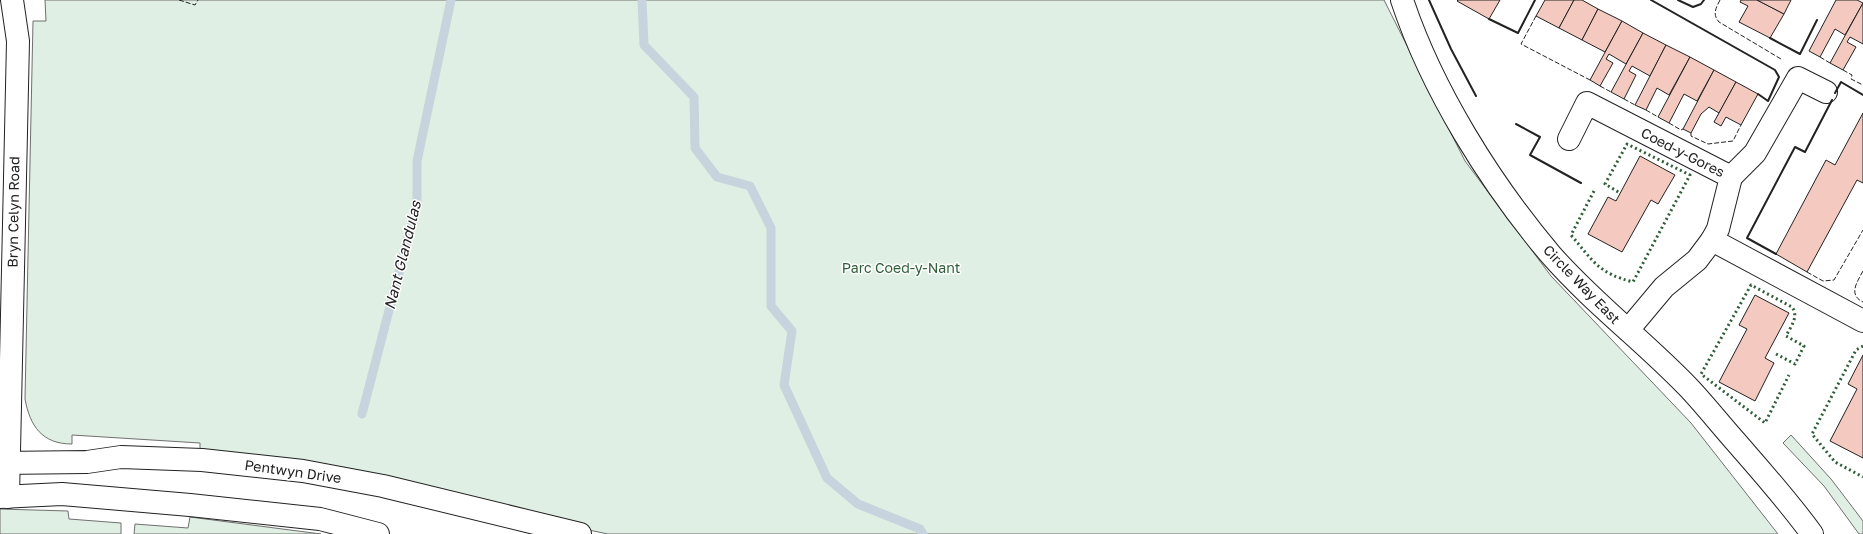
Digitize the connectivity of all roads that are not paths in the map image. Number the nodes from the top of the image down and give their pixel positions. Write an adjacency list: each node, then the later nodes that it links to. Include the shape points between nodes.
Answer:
1 (12, 0): 9 (street, Bryn Celyn Road, via 18,41)
2 (1402, 0): 8 (street, Circle Way East, via 1442,94 1505,196 1552,256)
3 (1826, 92): 5 (street, via 1798,78 1755,153)
4 (1569, 139): 5 (street, Coed-y-Gores, via 1587,103)
5 (1731, 178): 6 (street, Coed-y-Gores, via 1718,228)
6 (1712, 240): 7 (street); 8 (street, Coed-y-Gores, via 1697,260 1659,291)
7 (1863, 321)
8 (1628, 330): 13 (street, Circle Way East, via 1688,388 1766,475)
9 (4, 463): 10 (street, Bryn Celyn Road); 12 (street, Pentwyn Drive, via 87,462 121,457 202,460 303,471 383,486)
10 (4, 497): 11 (street, via 62,494 190,505 320,519)
11 (378, 534)
12 (580, 534)
13 (1812, 534)

